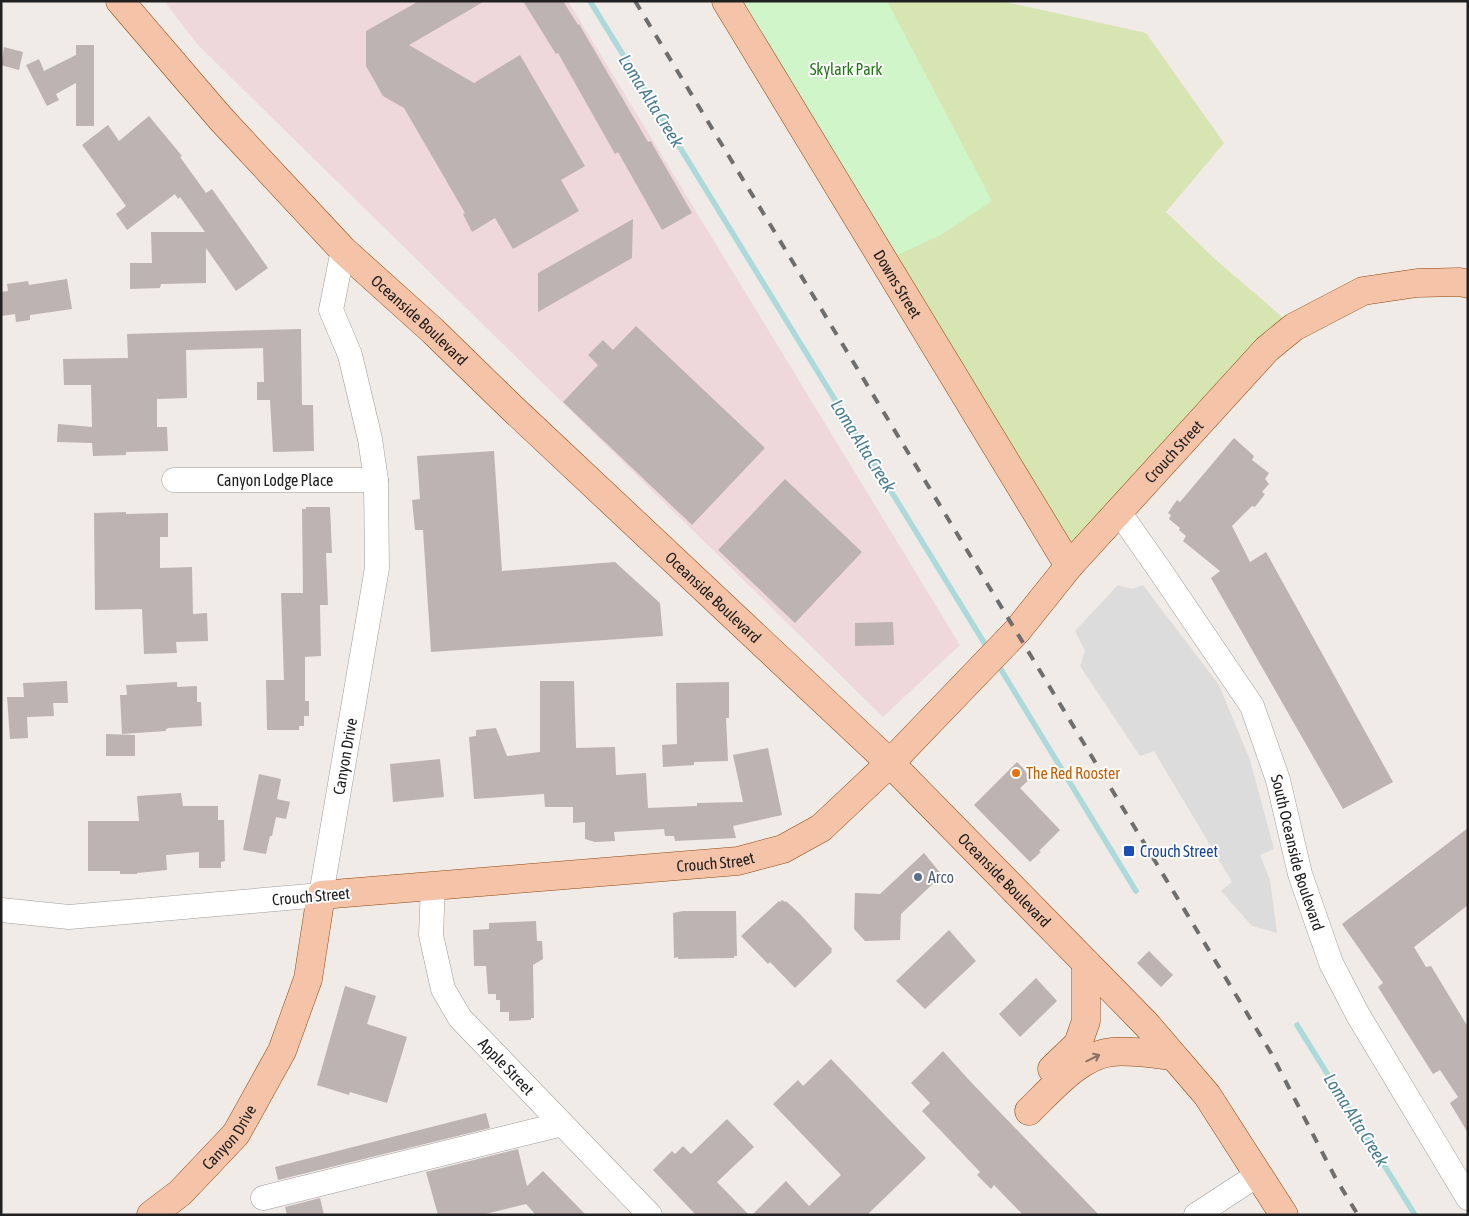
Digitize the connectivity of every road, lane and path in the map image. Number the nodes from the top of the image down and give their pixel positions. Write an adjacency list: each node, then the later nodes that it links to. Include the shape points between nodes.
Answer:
1 (120, 1): 3 (main road, Oceanside Boulevard, via 221,119)
2 (726, 1): 8 (main road, Downs Street)
3 (343, 250): 6 (street, Canyon Drive, via 331,310 350,355); 9 (main road, Oceanside Boulevard)
4 (1468, 284): 7 (main road, Crouch Street, via 1417,283 1363,292 1294,327 1267,349)
5 (174, 480): 6 (street, Canyon Lodge Place)
6 (376, 480): 11 (street, Canyon Drive, via 377,568)
7 (1119, 512): 8 (main road, Crouch Street); 18 (street, South Oceanside Boulevard, via 1252,706 1278,780 1300,874 1331,963 1358,1016)
8 (1070, 566): 9 (main road, Crouch Street, via 1002,647)
9 (890, 763): 10 (main road, Crouch Street, via 821,828 783,849 738,861); 13 (main road, Oceanside Boulevard)
10 (432, 885): 11 (main road, Crouch Street); 15 (street, Apple Street, via 431,935 443,988 460,1018)
11 (321, 895): 12 (street, Crouch Street, via 69,917); 19 (main road, Canyon Drive, via 308,979 282,1051 236,1134 180,1193)
12 (1, 910)
13 (1086, 963): 14 (main road, Oceanside Boulevard); 14 (main road, one-way to 14, via 1086,1021 1078,1044 1024,1105 1093,1056 1112,1052)
14 (1173, 1056): 16 (main road, Oceanside Boulevard, via 1207,1095)
15 (562, 1124): 17 (street); 20 (street, Apple Street)
16 (1259, 1174): 21 (street); 22 (main road, Oceanside Boulevard)
17 (263, 1198)
18 (1468, 1198)
19 (151, 1215)
20 (650, 1215)
21 (1196, 1215)
22 (1284, 1215)

